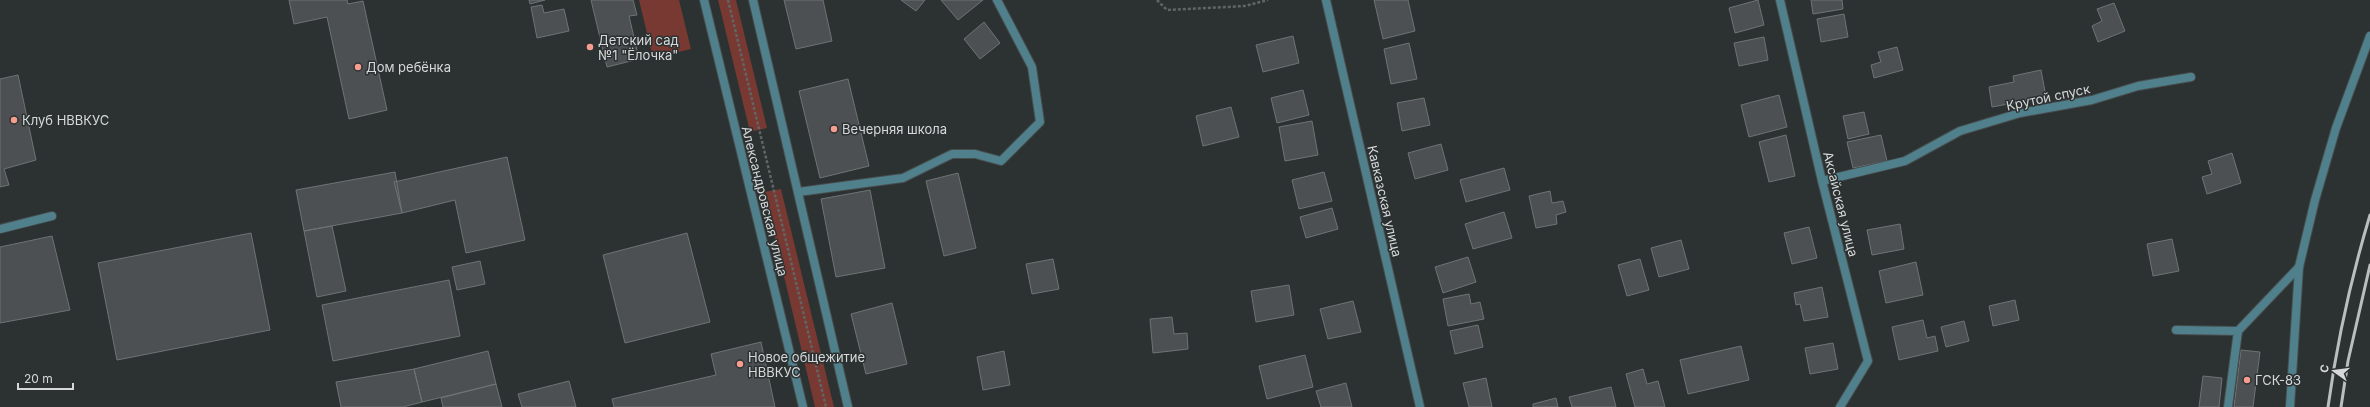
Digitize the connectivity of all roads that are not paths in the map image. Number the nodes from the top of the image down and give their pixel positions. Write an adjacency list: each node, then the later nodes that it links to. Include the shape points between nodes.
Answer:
1 (704, 0): 15 (street, Александровская улица)
2 (753, 0): 9 (street)
3 (997, 0): 9 (street, via 1032,67 1040,122 1001,161 975,154 952,154 903,178)
4 (1326, 0): 17 (street, Кавказская улица)
5 (1780, 0): 8 (street, Аксайская улица)
6 (2370, 36): 12 (street, via 2336,128)
7 (2191, 77): 8 (street, Крутой спуск, via 2138,86 2092,100 2020,113 1960,131 1905,161)
8 (1822, 181): 18 (street, Аксайская улица, via 1868,361)
9 (798, 192): 16 (street)
10 (52, 216): 11 (street)
11 (0, 229)
12 (2299, 267): 14 (street); 20 (street)
13 (2176, 330): 14 (street)
14 (2238, 331): 19 (street)
15 (803, 407)
16 (848, 407)
17 (1420, 407)
18 (1840, 407)
19 (2228, 407)
20 (2290, 407)

